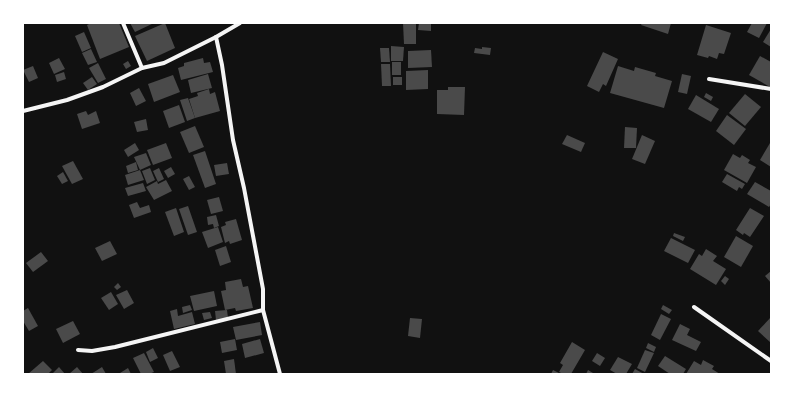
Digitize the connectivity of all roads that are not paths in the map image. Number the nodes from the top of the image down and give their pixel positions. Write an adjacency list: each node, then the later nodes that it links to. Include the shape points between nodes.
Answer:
1 (123, 23): 4 (street)
2 (240, 23): 3 (street)
3 (216, 37): 4 (street, via 164,63); 9 (street, via 233,140 263,288)
4 (142, 68): 7 (street, via 67,100)
5 (710, 79): 6 (street)
6 (771, 90)
7 (23, 111)
8 (694, 307): 11 (street)
9 (263, 310): 10 (street, via 115,347); 12 (street)
10 (78, 350)
11 (771, 361)
12 (280, 374)

